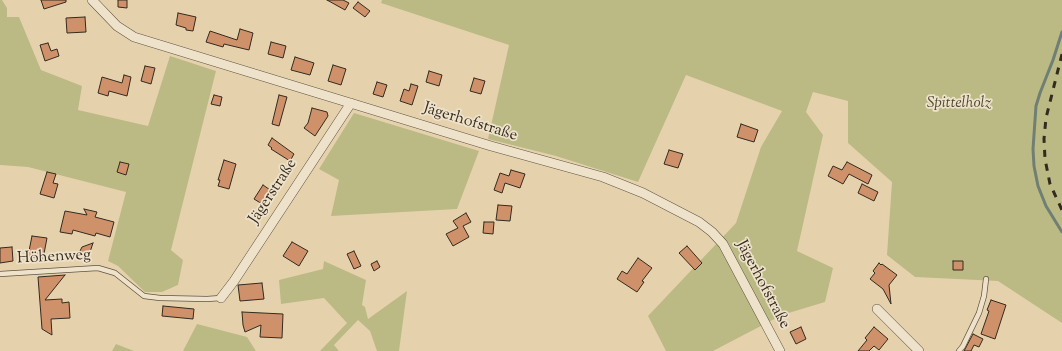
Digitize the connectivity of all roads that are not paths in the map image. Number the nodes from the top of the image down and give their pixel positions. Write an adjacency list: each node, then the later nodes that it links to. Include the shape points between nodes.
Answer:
1 (92, 0): 2 (street, Jägerhofstraße, via 117,26 134,36)
2 (352, 103): 5 (street, Jägerstraße); 7 (street, Jägerhofstraße, via 603,177 644,193 699,222 723,244)
3 (0, 274): 5 (lane, Höhenweg, via 98,268 115,273 144,296)
4 (986, 279): 9 (lane, via 979,313)
5 (221, 298)
6 (877, 309): 8 (street)
7 (780, 351)
8 (918, 351)
9 (959, 351)

